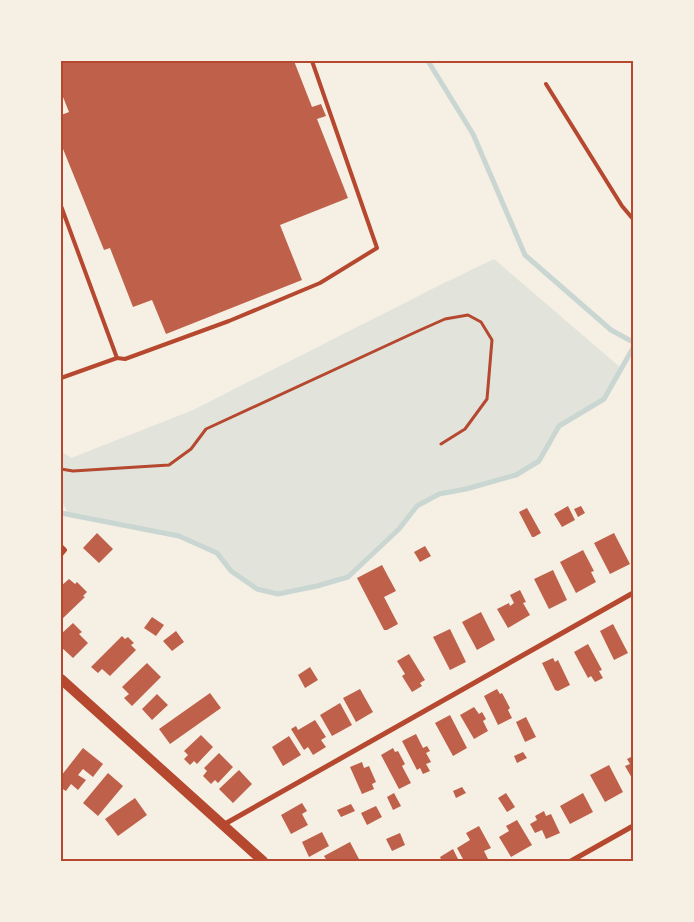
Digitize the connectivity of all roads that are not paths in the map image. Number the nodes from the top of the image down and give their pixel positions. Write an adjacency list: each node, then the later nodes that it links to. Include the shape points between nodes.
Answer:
1 (312, 61): 5 (lane, via 377,248 320,283 229,321 126,359)
2 (546, 84): 4 (lane)
3 (61, 206): 5 (lane)
4 (633, 219)
5 (117, 358): 6 (lane)
6 (61, 378)
7 (61, 546): 8 (lane, via 65,550)
8 (61, 555)
9 (633, 593): 11 (street)
10 (62, 680): 11 (main road)
11 (224, 825): 13 (main road)
12 (633, 826): 14 (street)
13 (263, 861)
14 (571, 861)

